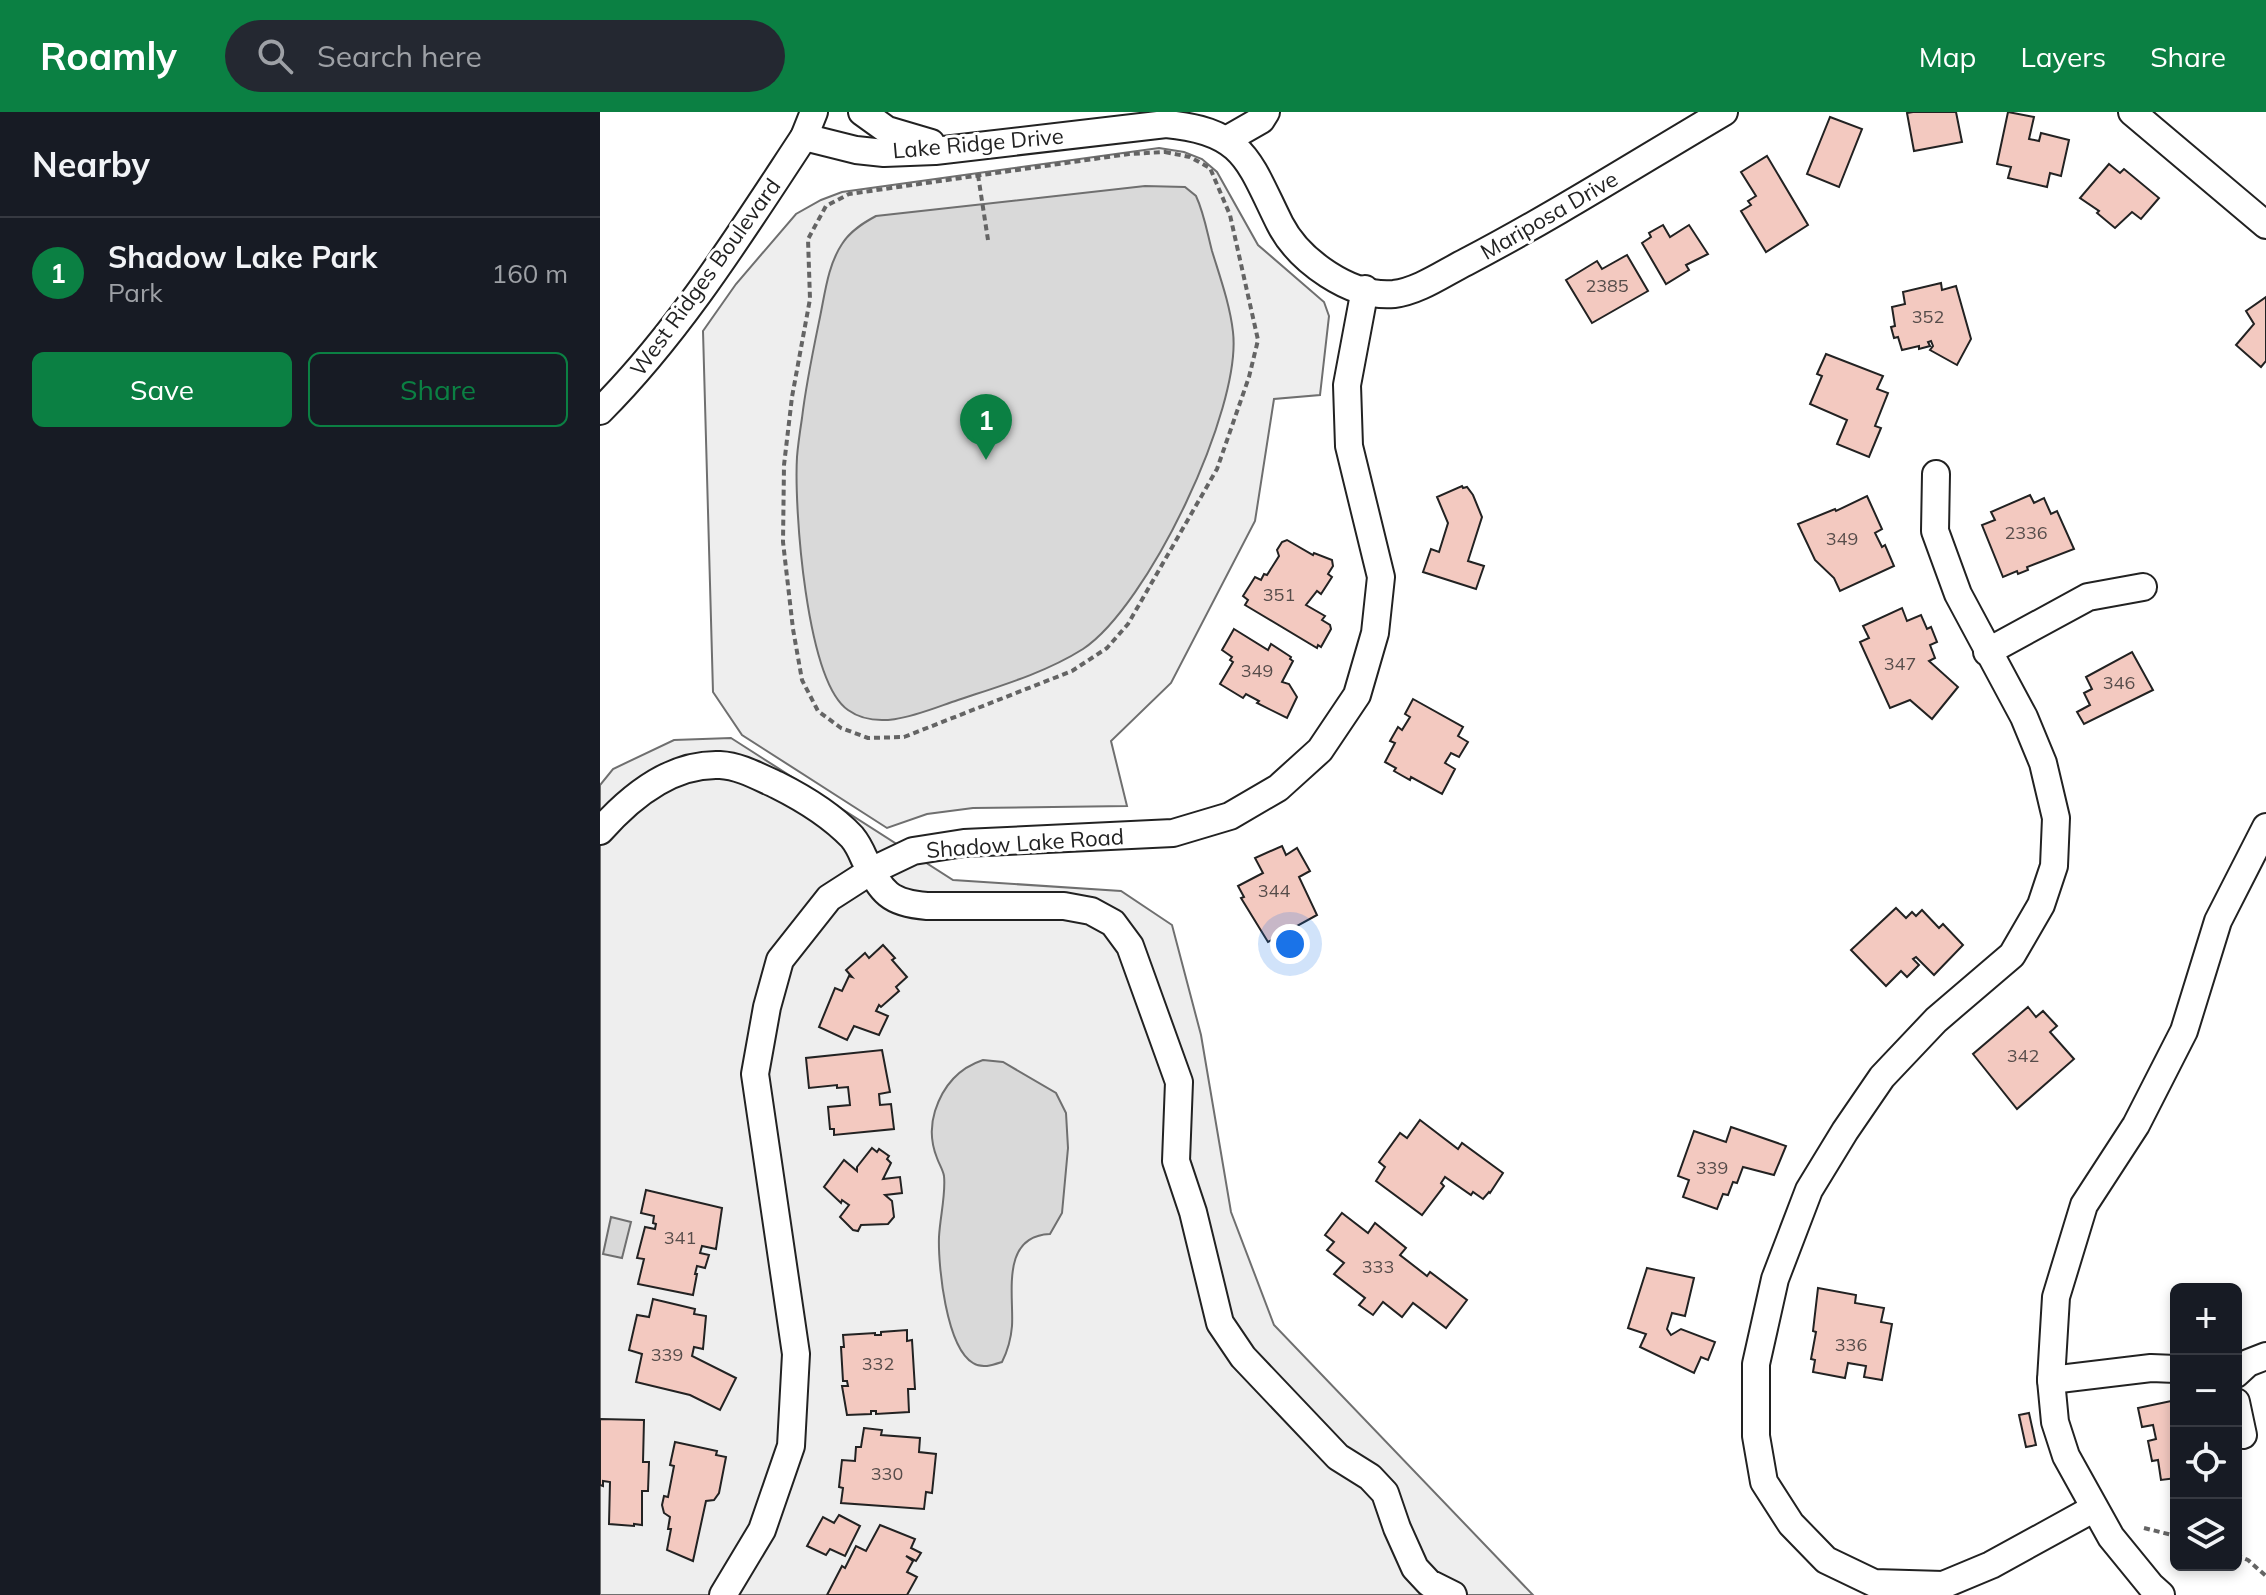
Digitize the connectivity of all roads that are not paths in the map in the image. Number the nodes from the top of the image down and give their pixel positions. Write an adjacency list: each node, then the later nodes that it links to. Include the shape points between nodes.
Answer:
1 (814, 112): 7 (street, West Ridges Boulevard)
2 (862, 112): 9 (street, via 887,130)
3 (1237, 112): 8 (street)
4 (1266, 112): 8 (street)
5 (1724, 112): 11 (street, Mariposa Drive, via 1419,287 1393,294)
6 (2132, 112): 10 (street)
7 (804, 137): 9 (street, Lake Ridge Drive, via 884,153); 12 (street, West Ridges Boulevard, via 675,324)
8 (1226, 140): 9 (street, Lake Ridge Drive, via 1166,124); 11 (street, Lake Ridge Drive, via 1258,174 1298,251 1320,270)
9 (954, 148)
10 (2266, 225)
11 (1365, 289): 18 (street, Shadow Lake Road, via 1347,385 1349,446 1381,577 1375,633 1357,695 1320,750 1278,788 1230,816 1173,833 964,843 913,851)
12 (600, 411)
13 (1936, 474): 15 (street, via 1935,531)
14 (2143, 587): 15 (street, via 2088,597)
15 (1987, 652): 25 (street, via 2043,763 2056,818 2054,866 2041,905 2012,955 1936,1020 1882,1077 1809,1190 1775,1279 1756,1364 1756,1436 1764,1482 1791,1524 1826,1560 1874,1583 1943,1585)
16 (2266, 827): 22 (street, via 2218,921 2184,1031 2136,1125 2084,1205 2056,1297)
17 (600, 831): 18 (street, via 651,786 697,767 722,765 800,796 853,838)
18 (871, 871): 26 (street, Shadow Lake Road, via 829,898 780,960 767,1007 755,1074 796,1354 791,1446 762,1530); 27 (street, via 887,896 909,905 1064,906 1091,911 1113,923 1130,946 1179,1082 1176,1161 1220,1323 1243,1357 1338,1457 1385,1493 1415,1568 1429,1583)
19 (2266, 1356): 20 (street)
20 (2242, 1368)
21 (2170, 1369): 22 (street)
22 (2051, 1380): 25 (street, via 2055,1422 2066,1456)
23 (2241, 1427): 24 (street)
24 (2243, 1435)
25 (2093, 1509): 28 (street)
26 (723, 1595)
27 (1453, 1595)
28 (2161, 1595)

